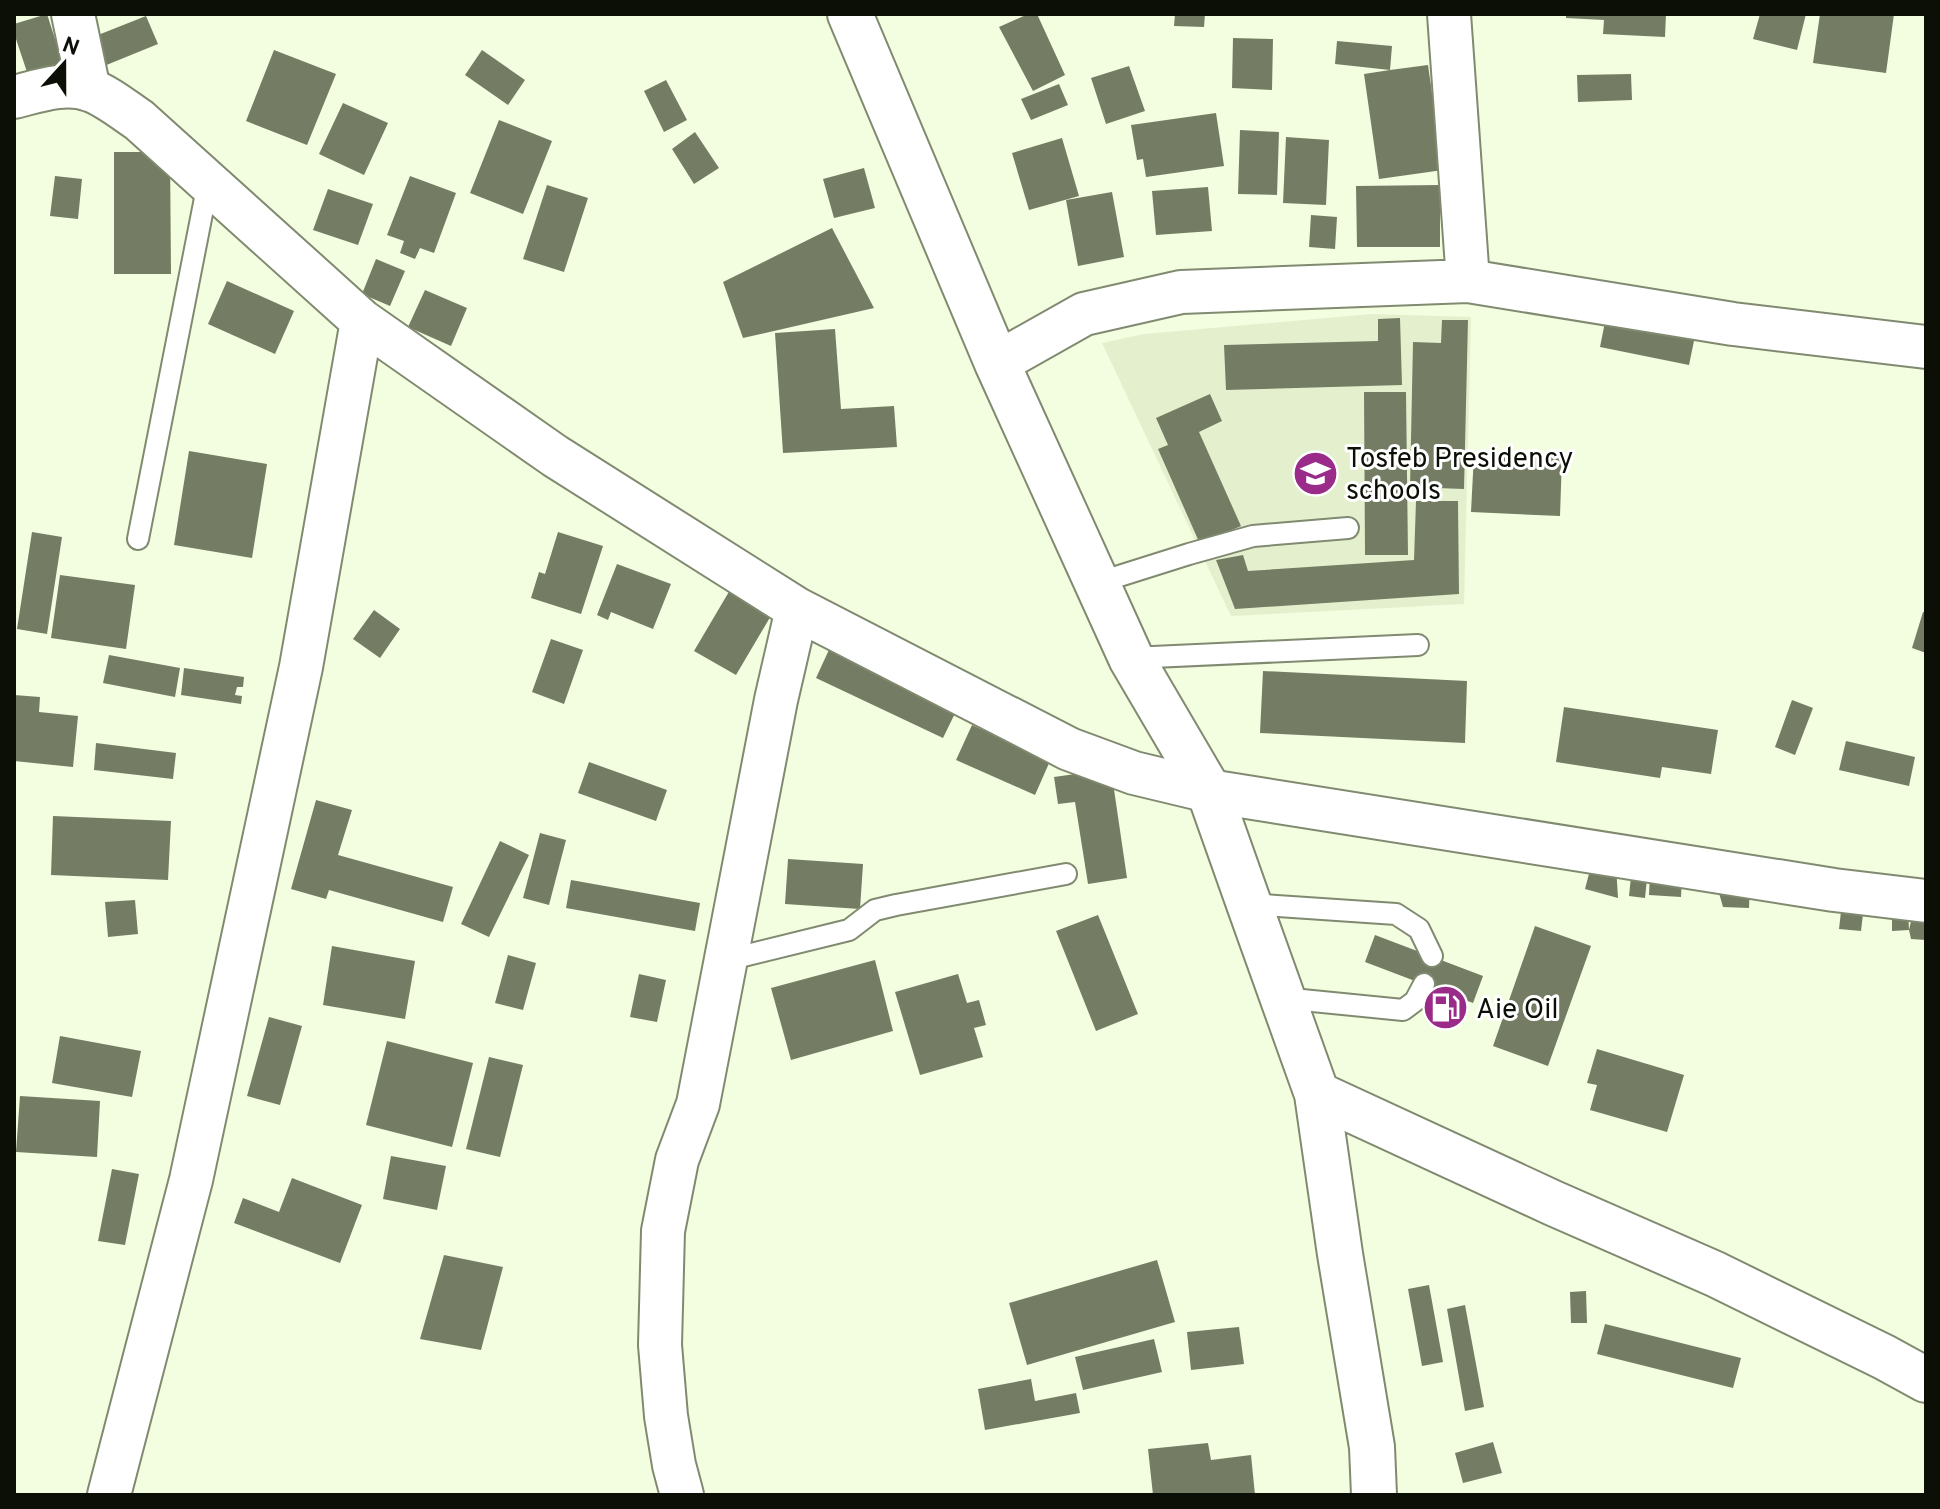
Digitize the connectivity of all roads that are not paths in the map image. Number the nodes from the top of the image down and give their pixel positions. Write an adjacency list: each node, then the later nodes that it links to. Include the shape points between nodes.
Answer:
1 (73, 14): 4 (street)
2 (850, 14): 10 (street)
3 (1449, 14): 7 (street)
4 (89, 90): 5 (street, via 63,86); 6 (street, via 139,120)
5 (14, 97)
6 (208, 183): 8 (street); 12 (lane)
7 (1468, 281): 9 (street, via 1733,324); 10 (street, via 1181,292 1084,314)
8 (362, 321): 14 (street, via 555,456); 27 (street, via 301,667 201,1134)
9 (1926, 347)
10 (997, 363): 13 (street)
11 (1348, 528): 13 (lane, via 1253,536)
12 (138, 539)
13 (1097, 583): 16 (street)
14 (797, 609): 17 (street, via 1069,749 1134,773); 22 (street)
15 (1418, 645): 16 (lane)
16 (1131, 658): 17 (street)
17 (1209, 791): 19 (street); 20 (street)
18 (1066, 874): 22 (lane, via 875,910 849,930)
19 (1926, 901)
20 (1249, 904): 21 (lane, via 1396,914 1419,929); 24 (street)
21 (1432, 956)
22 (727, 960): 28 (street, via 698,1104 677,1160 663,1231 660,1345 666,1416)
23 (1424, 984): 24 (lane, via 1403,1010)
24 (1282, 998): 25 (street)
25 (1317, 1094): 26 (street, via 1715,1274); 29 (street, via 1372,1447)
26 (1926, 1380)
27 (109, 1495)
28 (682, 1495)
29 (1374, 1495)

